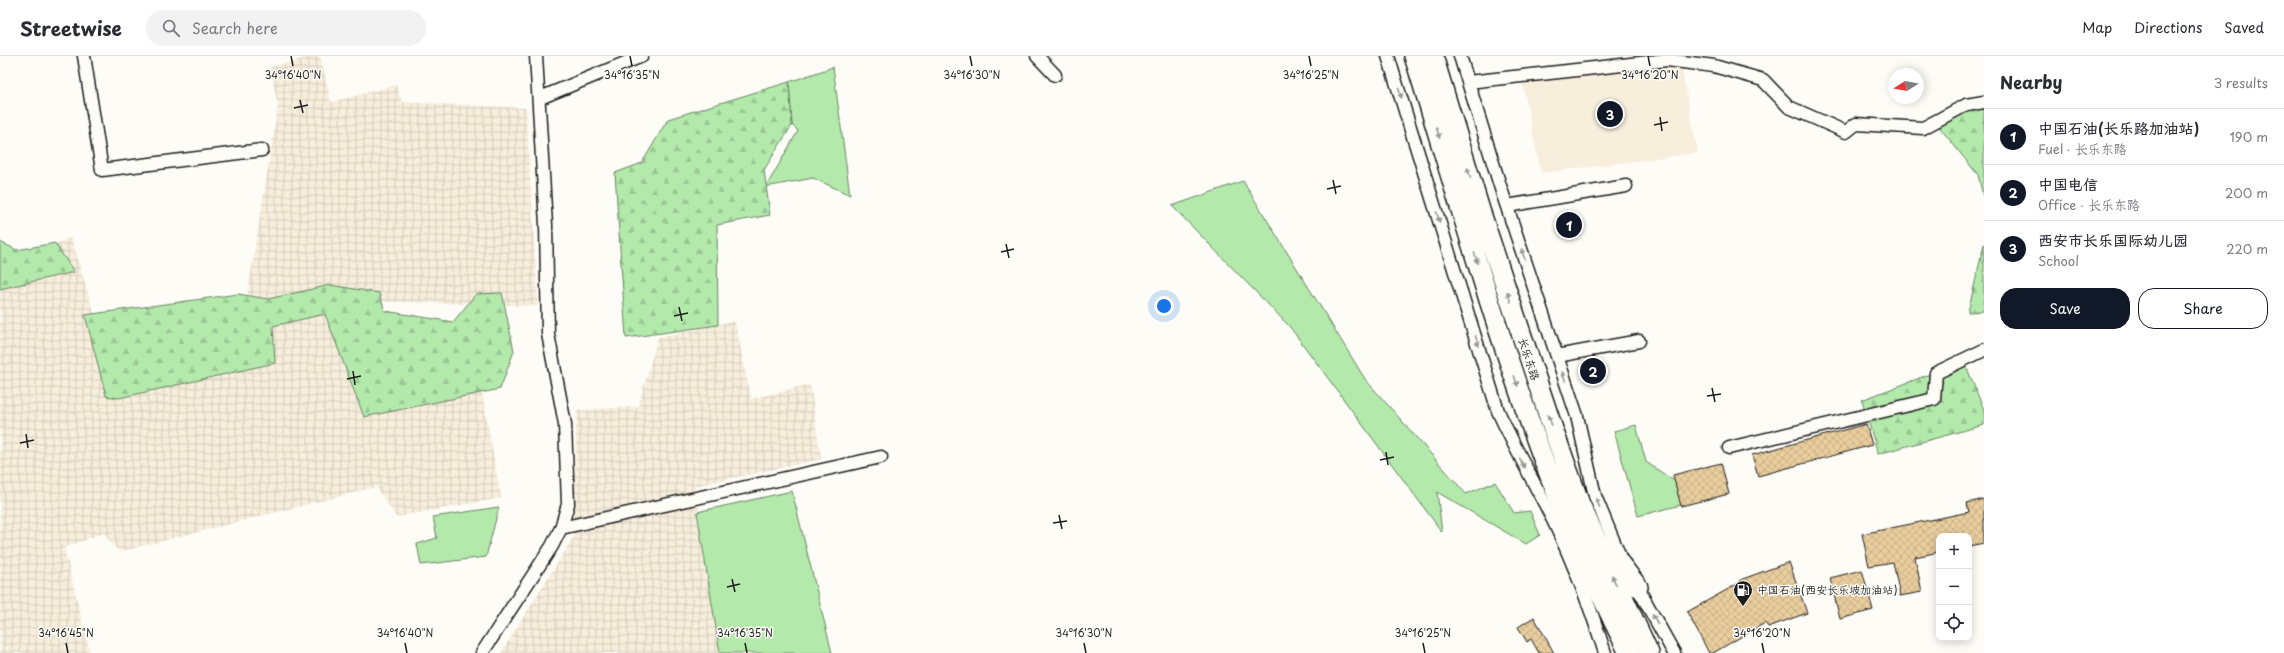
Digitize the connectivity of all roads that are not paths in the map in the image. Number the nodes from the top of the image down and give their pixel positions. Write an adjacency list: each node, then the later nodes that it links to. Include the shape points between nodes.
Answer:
1 (84, 56): 13 (street, via 102,170)
2 (536, 56): 11 (street)
3 (642, 56): 11 (street)
4 (1037, 56): 9 (street)
5 (1388, 56): 25 (street, one-way to 25, via 1498,411 1514,448 1560,536)
6 (1414, 56): 26 (main road, 长乐东路, one-way to 26, via 1503,343 1537,443 1583,556)
7 (1433, 56): 21 (main road, 长乐东路, one-way to 7, via 1530,362)
8 (1460, 56): 10 (street)
9 (1055, 75)
10 (1468, 82): 12 (street, via 1667,60 1714,66 1763,80 1789,107 1846,132 1856,124 1923,128 1966,105); 15 (street)
11 (540, 98): 22 (street, via 548,334 565,424 568,504)
12 (1984, 102)
13 (262, 150)
14 (1626, 186): 15 (street)
15 (1507, 206): 18 (street, one-way to 15)
16 (1639, 341): 18 (street)
17 (1984, 350): 19 (street, via 1936,373 1934,399)
18 (1557, 356): 23 (street, one-way to 18, via 1620,557 1595,496 1577,416)
19 (1730, 448)
20 (881, 457): 22 (street)
21 (1588, 521): 23 (main road); 27 (main road, 长乐东路, one-way to 21)
22 (561, 528): 24 (street, via 552,546)
23 (1638, 588): 28 (street, one-way to 23)
24 (482, 653)
25 (1605, 653)
26 (1629, 653)
27 (1649, 653)
28 (1674, 653)

